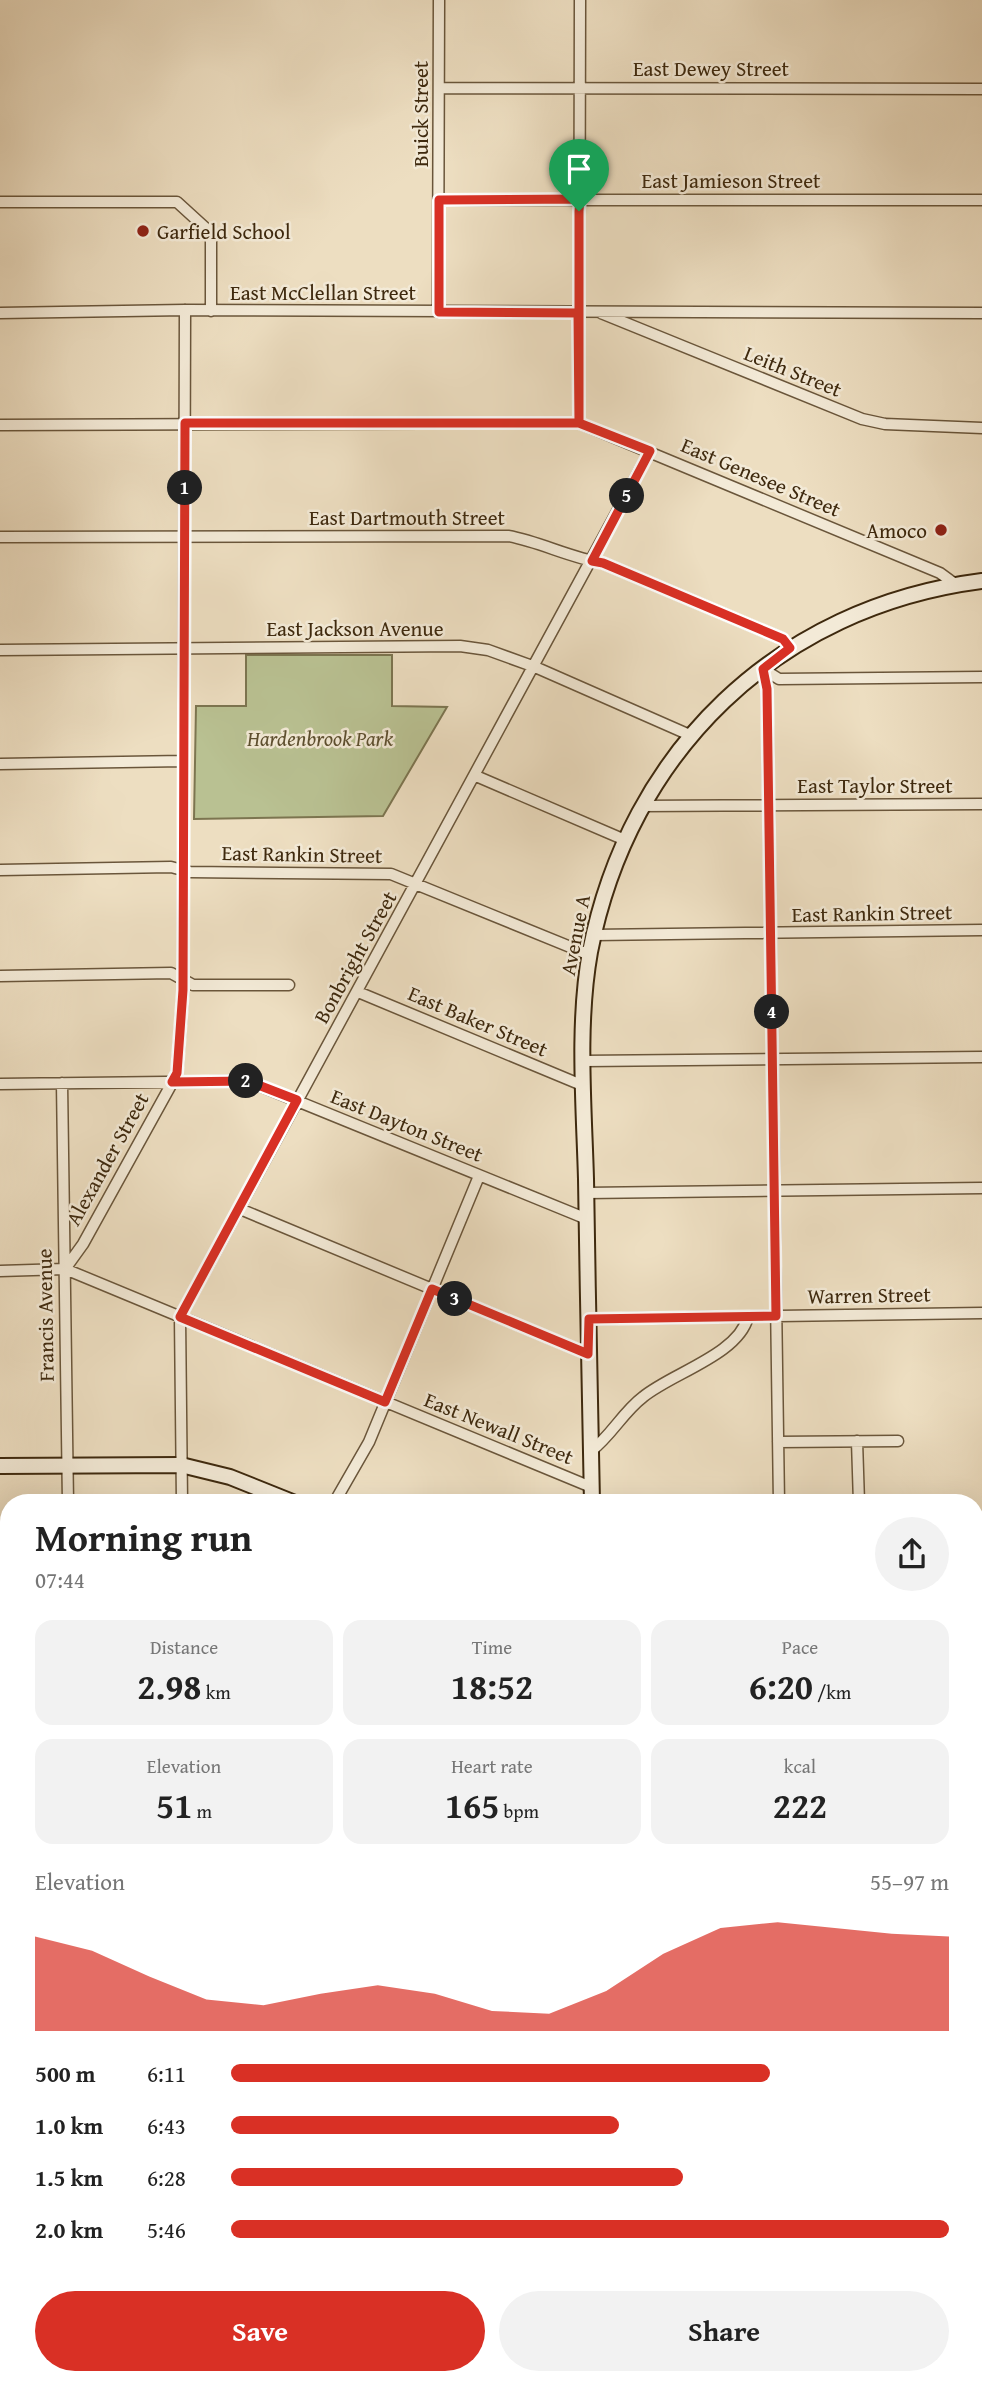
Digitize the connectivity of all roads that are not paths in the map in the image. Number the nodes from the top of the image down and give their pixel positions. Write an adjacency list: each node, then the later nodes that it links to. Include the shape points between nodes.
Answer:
1 (439, 0): 4 (street, Buick Street)
2 (580, 0): 3 (street)
3 (580, 87): 4 (street, East Dewey Street); 5 (street, East Dewey Street); 6 (street)
4 (439, 88): 7 (street, Buick Street)
5 (982, 89)
6 (580, 199): 7 (street, East Jamieson Street); 8 (street, East Jamieson Street); 15 (street)
7 (439, 200): 12 (street, Buick Street)
8 (982, 200)
9 (0, 202): 11 (street, via 177,202 211,233)
10 (185, 310): 11 (street, East McClellan Street); 14 (street, East McClellan Street); 17 (street, Alexander Street)
11 (211, 310): 12 (street, East McClellan Street)
12 (439, 312): 15 (street, East McClellan Street)
13 (597, 312): 15 (street, East McClellan Street); 16 (street, East McClellan Street); 20 (street, Leith Street, via 862,419)
14 (0, 313)
15 (578, 313): 18 (street)
16 (982, 313)
17 (185, 423): 18 (street, East Genesee Street); 19 (street, East Genesee Street); 22 (street, Alexander Street)
18 (579, 423): 21 (street, East Genesee Street)
19 (0, 425)
20 (982, 428)
21 (650, 451): 24 (street, Bonbright Street); 26 (street, East Genesee Street, via 940,573)
22 (185, 535): 23 (street, East Dartmouth Street); 24 (street, East Dartmouth Street, via 508,536 534,540); 27 (street, Alexander Street)
23 (0, 537)
24 (592, 561): 28 (street, East Dartmouth Street, via 783,639); 30 (street, Bonbright Street)
25 (982, 581): 26 (street, Avenue A)
26 (956, 584): 28 (street, Avenue A, via 841,619)
27 (184, 648): 29 (street, East Jackson Avenue); 30 (street, East Jackson Avenue, via 460,646 488,650); 34 (street, Alexander Street)
28 (790, 648): 31 (street, Avenue A)
29 (0, 650)
30 (535, 667): 33 (street, East Jackson Avenue); 36 (street, Bonbright Street)
31 (763, 669): 32 (street, via 779,679); 33 (street, Avenue A); 38 (street)
32 (982, 677)
33 (692, 736): 39 (street, Avenue A)
34 (183, 761): 35 (street); 42 (street, Alexander Street)
35 (0, 764)
36 (476, 776): 40 (street); 43 (street, Bonbright Street)
37 (982, 804): 38 (street, East Taylor Street)
38 (769, 805): 39 (street, East Taylor Street); 45 (street)
39 (642, 806): 40 (street, Avenue A)
40 (625, 840): 46 (street, Avenue A, via 610,874)
41 (0, 870): 42 (street, East Rankin Street, via 172,867)
42 (182, 872): 43 (street, East Rankin Street, via 391,874); 49 (street, Alexander Street)
43 (416, 884): 47 (street, East Rankin Street); 51 (street, Bonbright Street)
44 (982, 930): 45 (street, East Rankin Street)
45 (771, 934): 46 (street, East Rankin Street); 53 (street)
46 (594, 935): 47 (street, Avenue A)
47 (590, 955): 54 (street, Avenue A)
48 (0, 976): 49 (street, via 171,972)
49 (183, 978): 50 (street, via 193,985); 55 (street, Alexander Street, via 177,1073)
50 (289, 985)
51 (358, 992): 58 (street, East Baker Street); 59 (street, Bonbright Street)
52 (982, 1057): 53 (street)
53 (772, 1058): 54 (street); 62 (street)
54 (584, 1061): 58 (street, Avenue A)
55 (172, 1082): 56 (street, East Dayton Street); 59 (street, East Dayton Street, via 248,1081); 66 (street, Alexander Street)
56 (62, 1083): 57 (street, East Dayton Street); 66 (street, Francis Avenue)
57 (0, 1084)
58 (584, 1086): 63 (street, Avenue A)
59 (297, 1100): 60 (street, East Dayton Street); 64 (street, Bonbright Street)
60 (479, 1176): 65 (street, East Dayton Street); 68 (street)
61 (982, 1188): 62 (street)
62 (774, 1189): 63 (street); 70 (street)
63 (586, 1193): 65 (street, Avenue A)
64 (240, 1209): 68 (street); 71 (street, Bonbright Street)
65 (587, 1219): 73 (street, Avenue A)
66 (65, 1269): 67 (street, East Newall Street); 71 (street, East Newall Street); 80 (street, Francis Avenue)
67 (0, 1271)
68 (432, 1289): 74 (street); 75 (street)
69 (982, 1313): 70 (street, Warren Street)
70 (776, 1316): 72 (street, Warren Street); 78 (street)
71 (180, 1317): 75 (street, East Newall Street); 81 (street, Bonbright Street)
72 (748, 1317): 73 (street, Warren Street); 79 (street, via 745,1328 724,1347 645,1395)
73 (589, 1319): 74 (street, Avenue A)
74 (588, 1354): 79 (street, Avenue A)
75 (385, 1402): 83 (street, East Newall Street); 87 (street, via 369,1443)
76 (857, 1441): 77 (street); 78 (street); 90 (street)
77 (898, 1441)
78 (778, 1442): 89 (street)
79 (591, 1451): 83 (street, Avenue A)
80 (67, 1465): 81 (street); 82 (street); 84 (street, Francis Avenue)
81 (181, 1465): 85 (street, Bonbright Street); 86 (street)
82 (0, 1466)
83 (591, 1487): 88 (street, Avenue A)
84 (68, 1494)
85 (182, 1494)
86 (272, 1494)
87 (339, 1494)
88 (591, 1494)
89 (779, 1494)
90 (859, 1494)

